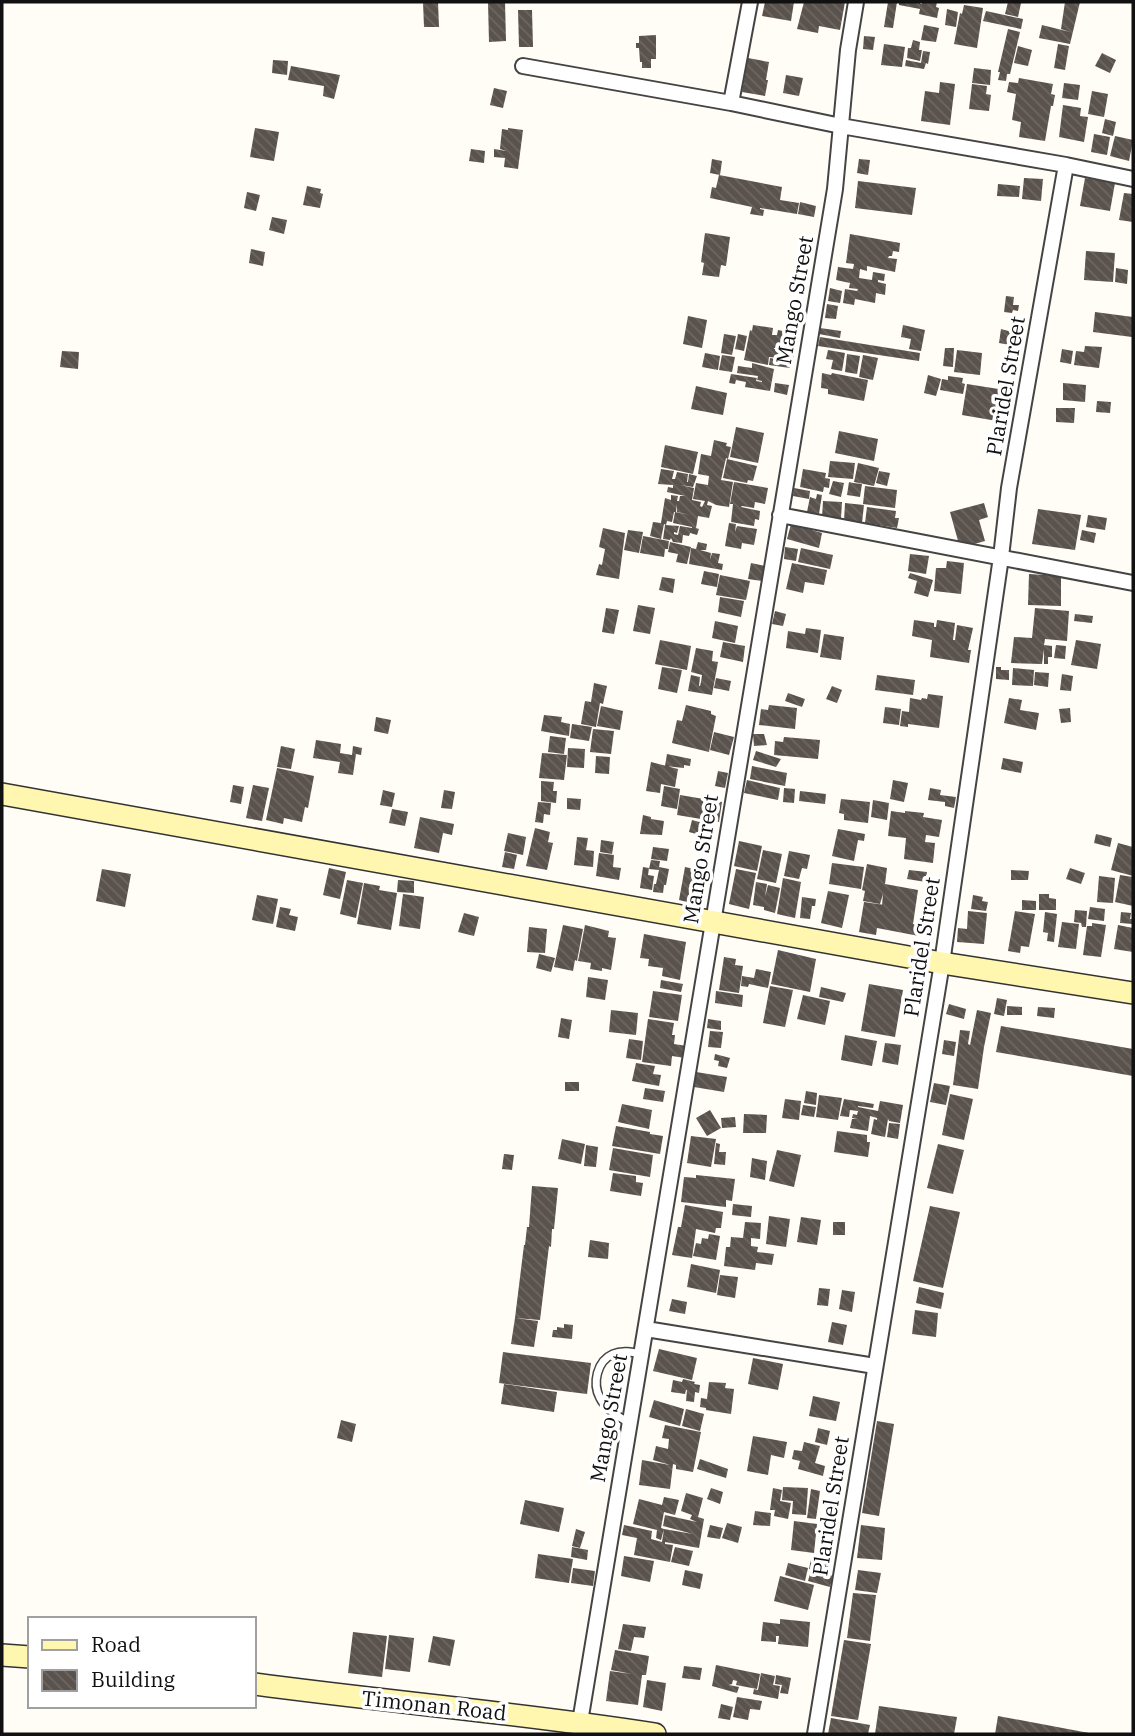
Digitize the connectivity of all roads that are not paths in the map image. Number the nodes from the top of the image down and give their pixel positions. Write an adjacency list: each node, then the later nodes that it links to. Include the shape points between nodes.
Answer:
1 (750, 2): 4 (street)
2 (856, 2): 5 (street, Mango Street)
3 (523, 66): 4 (street)
4 (731, 103): 5 (street)
5 (841, 126): 6 (street); 8 (street, Mango Street, via 835,189)
6 (1066, 165): 7 (street); 9 (street, Plaridel Street)
7 (1133, 179)
8 (780, 515): 9 (street); 12 (street, Mango Street)
9 (1001, 557): 10 (street); 13 (street, Plaridel Street)
10 (1133, 583)
11 (2, 794): 12 (main road)
12 (712, 921): 13 (main road); 15 (street, Mango Street)
13 (942, 963): 14 (main road); 17 (street, Plaridel Street)
14 (1133, 993)
15 (646, 1329): 16 (street, Mango Street); 17 (street)
16 (642, 1354): 18 (street, Mango Street); 18 (lane, via 613,1354 596,1376 599,1396 612,1413)
17 (875, 1366): 24 (street, Plaridel Street)
18 (629, 1423): 22 (street, Mango Street)
19 (2, 1655): 20 (main road)
20 (28, 1657)
21 (256, 1684): 22 (main road, Timonan Road)
22 (580, 1722): 23 (main road, Timonan Road)
23 (655, 1734)
24 (815, 1734)

